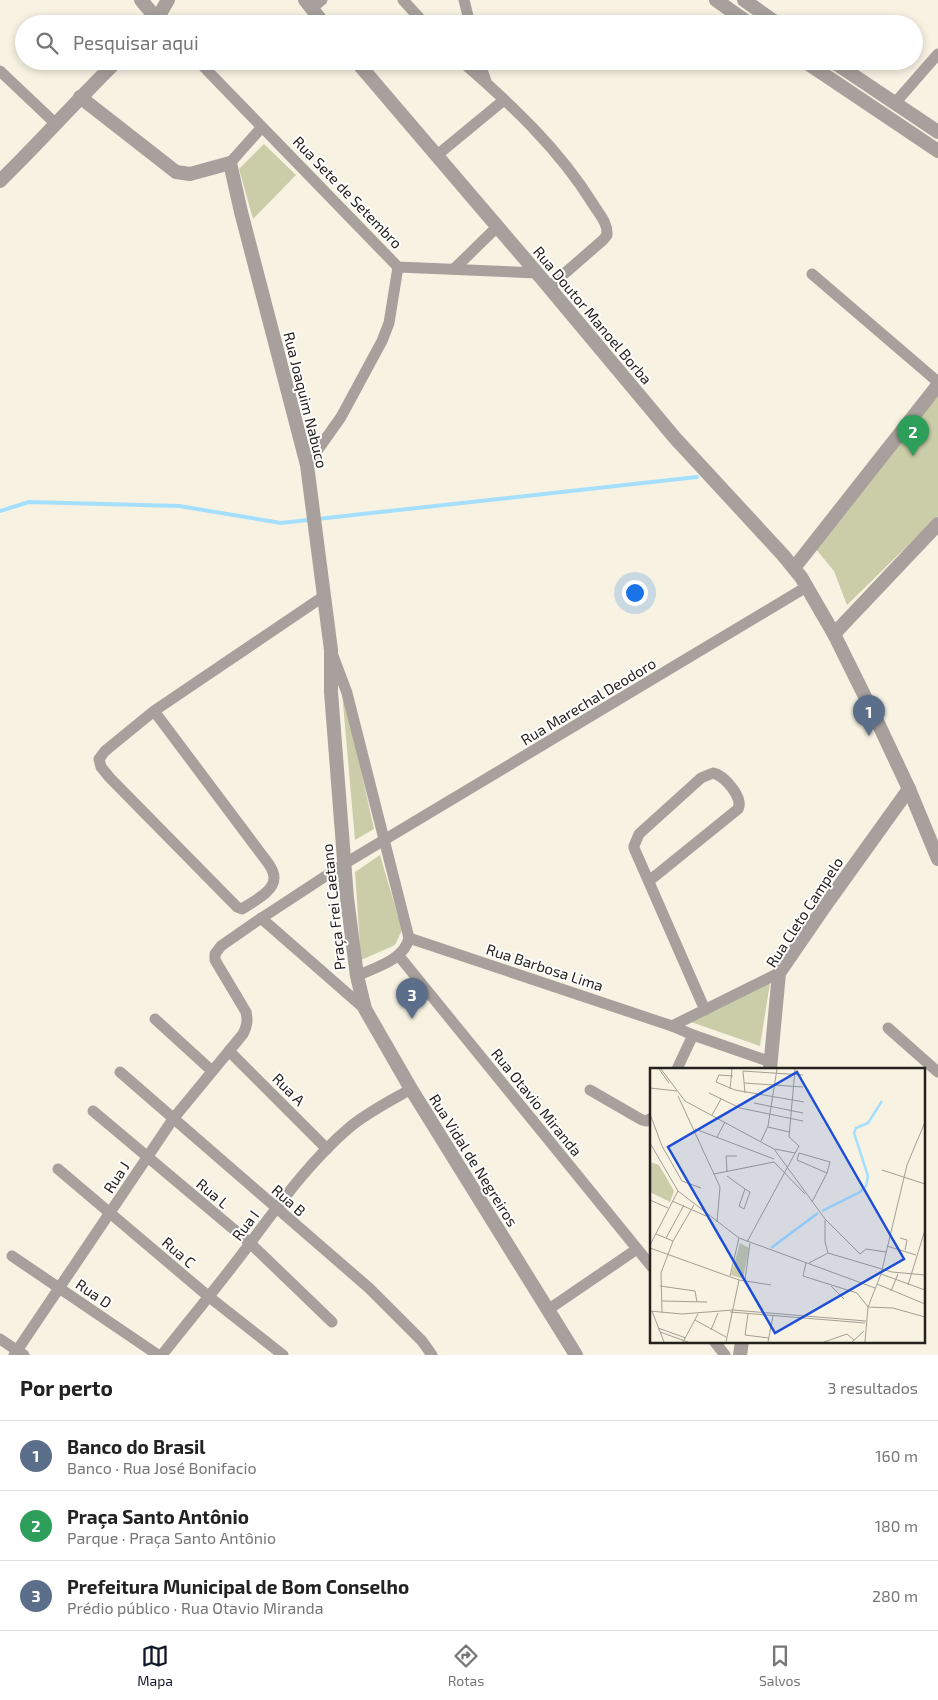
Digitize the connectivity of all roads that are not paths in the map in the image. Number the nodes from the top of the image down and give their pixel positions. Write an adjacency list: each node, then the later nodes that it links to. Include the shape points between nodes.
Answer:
1 (141, 0): 8 (street)
2 (168, 0): 9 (street)
3 (403, 0): 11 (street)
4 (464, 0): 12 (street)
5 (716, 0): 13 (street)
6 (744, 0): 14 (street)
7 (313, 3): 10 (street)
8 (152, 15)
9 (160, 15)
10 (319, 15)
11 (417, 15)
12 (468, 15)
13 (737, 15)
14 (765, 15)
15 (938, 54): 27 (street)
16 (108, 70): 25 (street)
17 (207, 70): 29 (street, Rua Sete de Setembro)
18 (364, 70): 32 (street, Rua Doutor Manoel Borba)
19 (471, 70): 24 (street)
20 (482, 70): 24 (street)
21 (820, 70): 31 (street)
22 (846, 70): 27 (street)
23 (0, 71): 28 (street)
24 (486, 83): 26 (street)
25 (80, 97): 28 (street); 33 (street, via 176,172 190,174)
26 (504, 100): 32 (street); 40 (street, via 558,156 584,190 607,230 603,240)
27 (895, 103): 30 (street)
28 (56, 124): 34 (street)
29 (262, 127): 33 (street); 36 (street, Rua Sete de Setembro)
30 (938, 132)
31 (938, 151)
32 (436, 156): 35 (street, Rua Doutor Manoel Borba)
33 (230, 162): 42 (street, Rua Joaquim Nabuco)
34 (0, 182)
35 (497, 227): 37 (street); 38 (street, Rua Doutor Manoel Borba)
36 (398, 267): 37 (street, Rua Sete de Setembro); 42 (street, via 382,341)
37 (454, 269): 38 (street, Rua Sete de Setembro)
38 (537, 273): 40 (street, Rua Doutor Manoel Borba)
39 (812, 274): 41 (street)
40 (548, 287): 44 (street, Rua Doutor Manoel Borba, via 674,438)
41 (938, 384): 44 (street)
42 (308, 471): 46 (street, Rua Joaquim Nabuco)
43 (938, 524): 47 (street)
44 (794, 568): 45 (street, Rua Doutor Manoel Borba)
45 (808, 586): 47 (street, Rua Doutor Manoel Borba); 51 (street, Rua Marechal Deodoro)
46 (324, 596): 48 (street, Rua Joaquim Nabuco); 49 (street)
47 (834, 634): 50 (street, Rua Doutor Manoel Borba)
48 (331, 650): 51 (street, via 347,693); 54 (street, Praça Frei Caetano, via 330,692)
49 (154, 712): 56 (street, via 268,863 274,878 272,886); 56 (street, via 101,754 99,764 237,908)
50 (909, 789): 52 (street, Rua Doutor Manoel Borba); 60 (street, Rua Cleto Campelo)
51 (384, 841): 54 (street, Rua Marechal Deodoro); 58 (street)
52 (935, 848): 53 (street, Rua Doutor Manoel Borba)
53 (938, 859)
54 (344, 864): 57 (street, Rua Marechal Deodoro); 61 (street, Praça Frei Caetano)
55 (648, 882): 55 (street, via 634,848 636,838 701,778 713,773 720,776 739,798 738,809); 63 (street)
56 (245, 907): 57 (street, Praça Frei Caetano)
57 (258, 921): 62 (street, Praça Frei Caetano); 65 (street, Rua Marechal Deodoro, via 222,946 214,957)
58 (409, 938): 59 (street); 66 (street, Rua Barbosa Lima)
59 (399, 956): 61 (street, Praça Frei Caetano); 86 (street, Rua Otavio Miranda)
60 (779, 973): 63 (street); 70 (street, Rua Cleto Campelo)
61 (356, 976): 62 (street, Rua Vidal de Negreiros)
62 (366, 1009): 75 (street, Rua Vidal de Negreiros)
63 (705, 1010): 66 (street)
64 (155, 1019): 72 (street)
65 (248, 1020): 69 (street, Rua J, via 243,1034)
66 (672, 1026): 68 (street, Rua Barbosa Lima)
67 (888, 1028): 74 (street)
68 (693, 1035): 70 (street, Rua Barbosa Lima); 71 (street)
69 (229, 1050): 72 (street, Rua J); 80 (street, Rua A)
70 (771, 1065)
71 (677, 1068)
72 (212, 1071): 78 (street, Rua J)
73 (120, 1072): 78 (street, Rua B)
74 (938, 1072)
75 (411, 1089): 80 (street, Rua I, via 351,1126); 91 (street, Rua Vidal de Negreiros)
76 (590, 1090): 79 (street, via 642,1120)
77 (93, 1111): 81 (street, Rua L)
78 (173, 1119): 81 (street, Rua J); 83 (street, Rua B)
79 (650, 1119)
80 (326, 1149): 83 (street, Rua I)
81 (147, 1157): 84 (street, Rua J); 85 (street, Rua L)
82 (58, 1168): 84 (street, Rua C)
83 (276, 1208): 85 (street, Rua I); 100 (street, Rua B, via 369,1288)
84 (110, 1212): 89 (street, Rua J); 90 (street, Rua C)
85 (250, 1243): 90 (street, Rua I); 92 (street, Rua L)
86 (637, 1249): 88 (street, Rua Otavio Miranda); 91 (street)
87 (12, 1256): 89 (street, Rua D)
88 (650, 1264)
89 (59, 1287): 96 (street, Rua J); 97 (street, Rua D)
90 (208, 1296): 98 (street, Rua I); 99 (street, Rua C)
91 (549, 1309): 101 (street, Rua Vidal de Negreiros)
92 (332, 1322)
93 (0, 1339): 96 (street)
94 (715, 1342): 102 (street)
95 (742, 1342): 103 (street)
96 (18, 1353)
97 (158, 1355)
98 (162, 1355)
99 (283, 1355)
100 (432, 1355)
101 (576, 1355)
102 (725, 1355)
103 (740, 1355)

